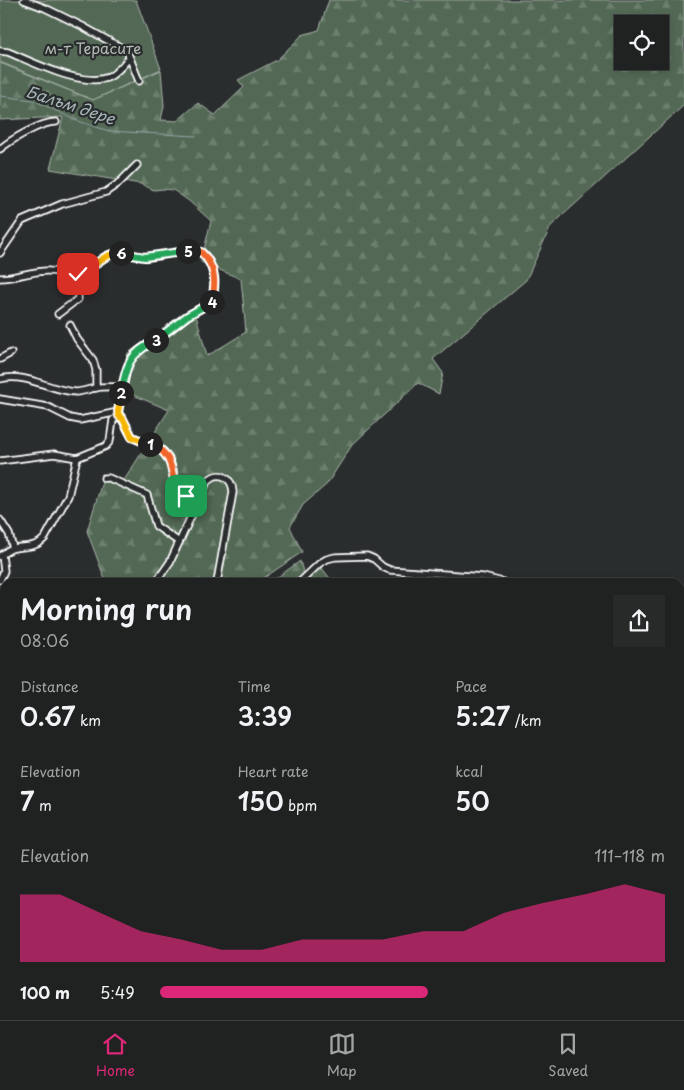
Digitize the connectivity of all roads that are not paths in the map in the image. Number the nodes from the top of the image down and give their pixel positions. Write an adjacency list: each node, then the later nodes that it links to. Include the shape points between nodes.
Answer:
1 (24, 0): 3 (street, via 82,26 127,51)
2 (0, 51): 3 (street, via 78,79 110,77)
3 (129, 58): 4 (street)
4 (139, 82)
5 (56, 122): 6 (street, via 46,123)
6 (0, 149)
7 (136, 165): 8 (street, via 106,192 62,204 22,221)
8 (0, 253)
9 (73, 274): 10 (street, via 49,270); 11 (street, via 78,299); 16 (street, via 83,273 112,254 145,257 190,251 206,256 214,271 212,302 138,351 127,368)
10 (0, 278)
11 (58, 314)
12 (70, 325): 17 (street, via 93,360)
13 (11, 353): 14 (street)
14 (0, 359)
15 (0, 379): 17 (street, via 27,379 60,390 78,392)
16 (122, 387): 17 (street); 19 (street)
17 (96, 388)
18 (0, 399): 19 (street, via 48,407 80,420)
19 (119, 414): 20 (street, via 113,419 110,441 106,446); 23 (street, via 132,437 163,450 173,470 178,491 190,497)
20 (78, 458): 21 (street, via 54,454); 26 (street, via 68,496 45,538 35,546)
21 (0, 461)
22 (104, 478): 25 (street, via 147,495 156,526)
23 (202, 491): 25 (street); 30 (street, via 210,478 218,475 226,477 232,485)
24 (0, 520): 26 (street)
25 (179, 542): 29 (street)
26 (13, 548): 27 (street)
27 (1, 556): 28 (street, via 4,571)
28 (1, 578)
29 (159, 578)
30 (218, 578)
31 (304, 578): 32 (street, via 327,558 367,556 390,570)
32 (487, 578)

